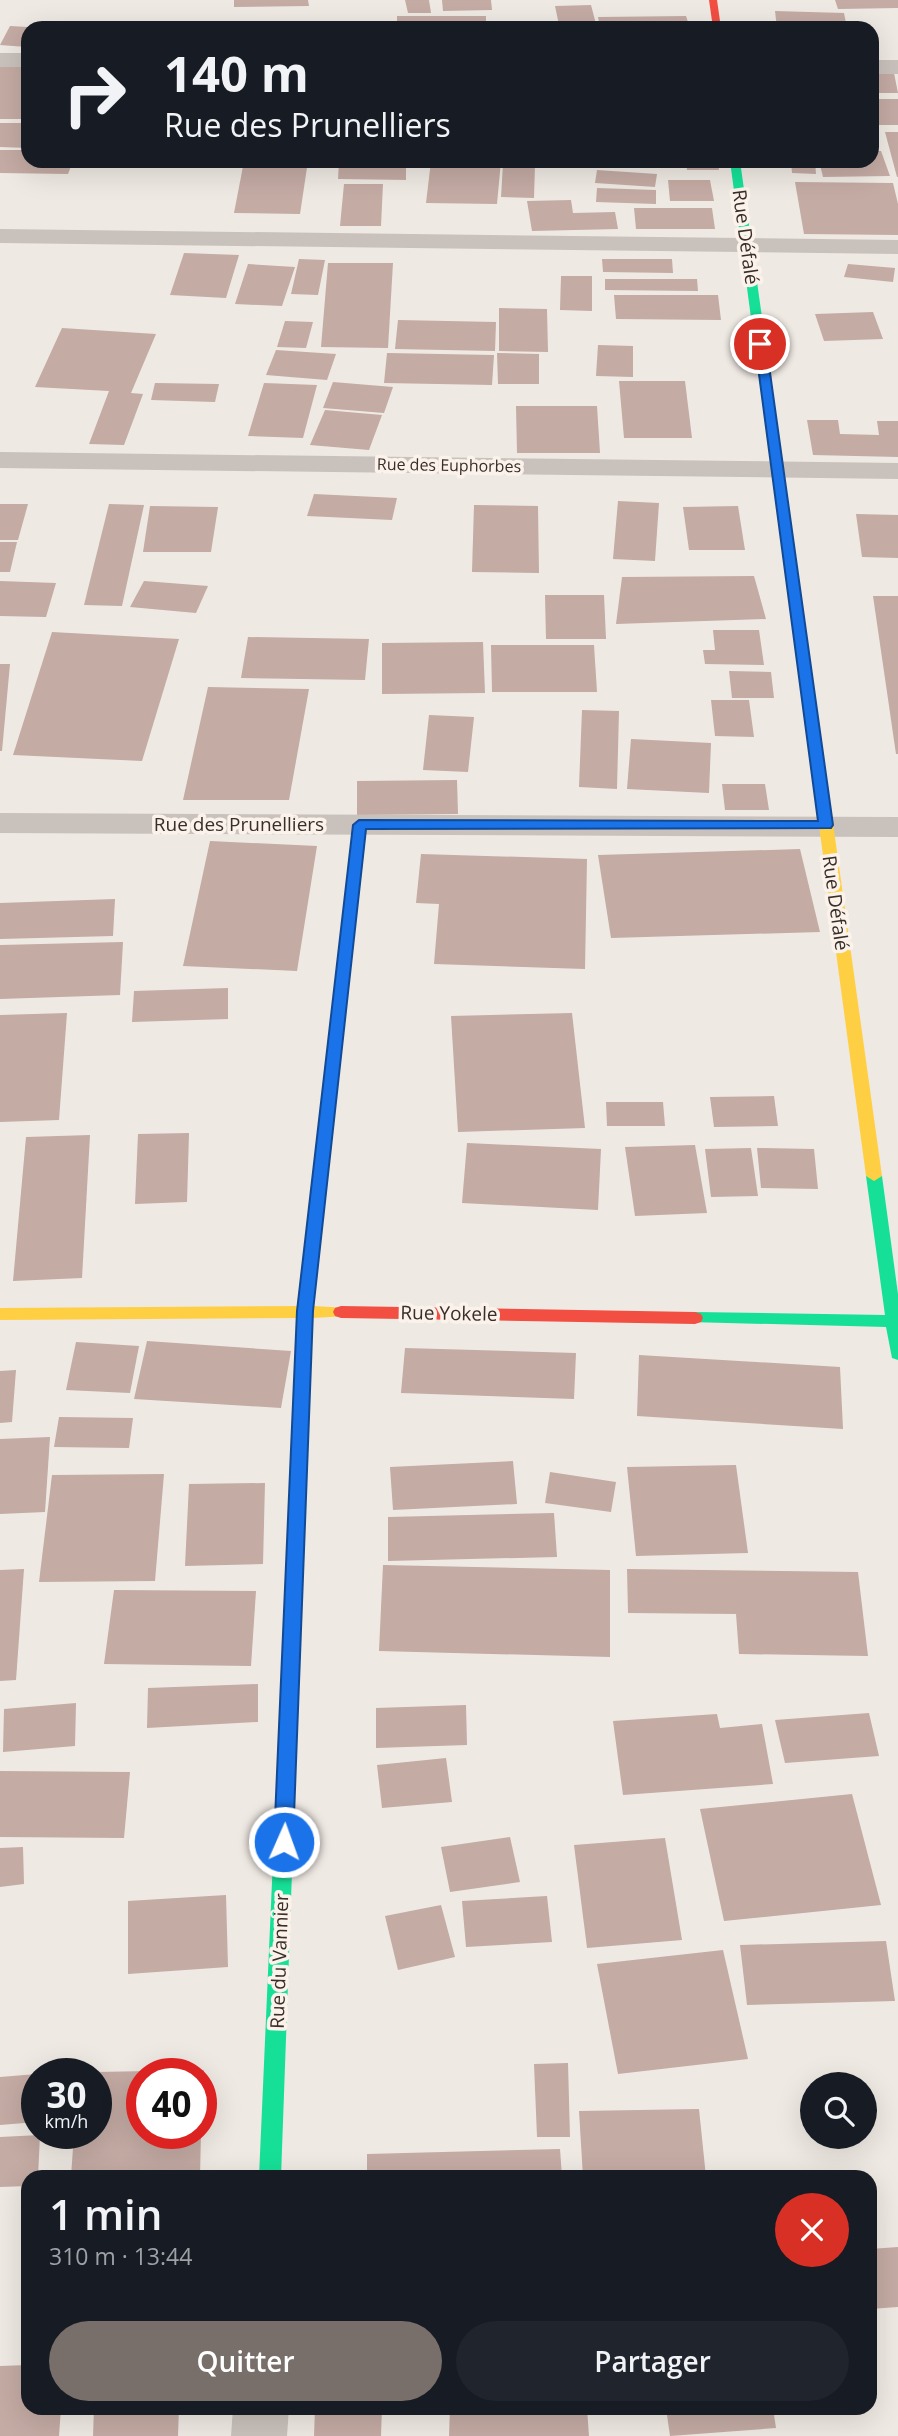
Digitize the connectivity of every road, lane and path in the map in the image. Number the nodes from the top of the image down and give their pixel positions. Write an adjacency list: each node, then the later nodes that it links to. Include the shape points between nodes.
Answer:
1 (713, 0): 2 (street)
2 (716, 21)
3 (0, 60): 4 (street)
4 (21, 60)
5 (879, 67): 6 (street)
6 (898, 67)
7 (736, 168): 9 (street, Rue Défalé)
8 (0, 236): 9 (street)
9 (747, 245): 10 (street); 12 (street, Rue Défalé)
10 (898, 247)
11 (0, 460): 12 (street, Rue des Euphorbes)
12 (777, 469): 13 (street, Rue des Euphorbes); 16 (street, Rue Défalé)
13 (898, 471)
14 (0, 823): 15 (street, Rue des Prunelliers)
15 (359, 825): 16 (street, Rue des Prunelliers); 18 (street, Rue du Vannier)
16 (826, 825): 17 (street, Rue des Prunelliers); 20 (street, Rue Défalé)
17 (898, 827)
18 (305, 1311): 19 (street, Rue Yokele); 20 (street, Rue Yokele); 22 (street, Rue du Vannier)
19 (0, 1314)
20 (896, 1321): 21 (street, Rue Défalé)
21 (898, 1354)
22 (270, 2170)
23 (261, 2415): 24 (street)
24 (260, 2436)

